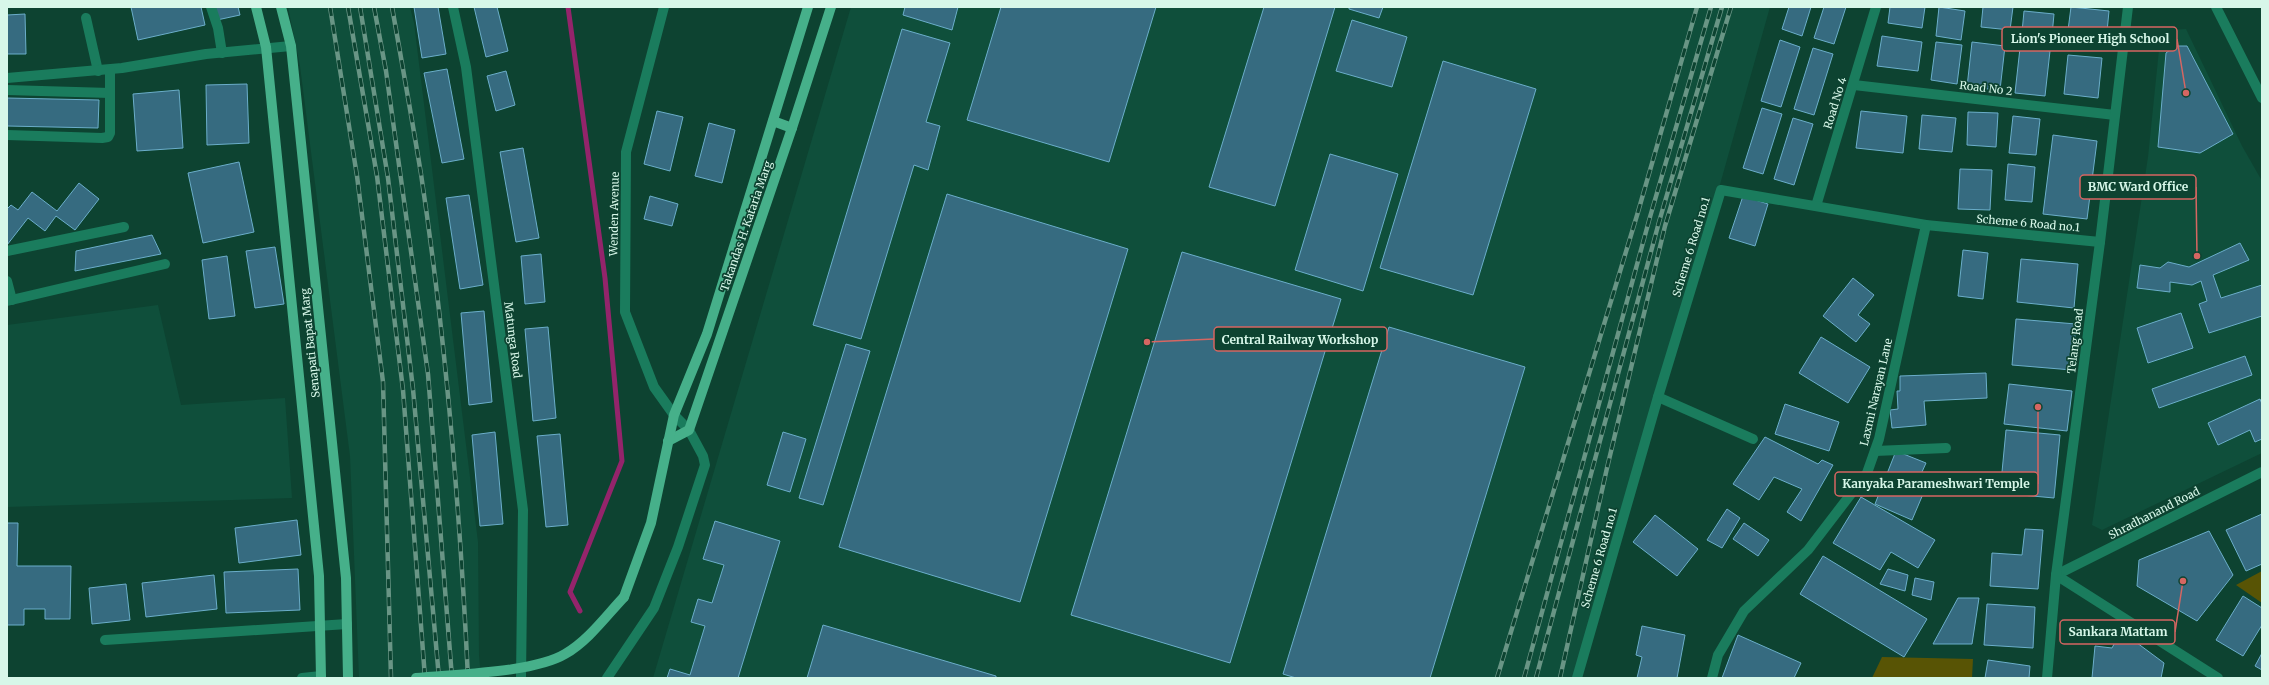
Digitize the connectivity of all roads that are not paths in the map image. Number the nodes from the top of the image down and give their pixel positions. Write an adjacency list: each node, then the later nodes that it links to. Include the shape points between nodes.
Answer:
1 (211, 7): 14 (street)
2 (256, 7): 13 (main road, Senapati Bapat Marg)
3 (282, 7): 12 (main road, Senapati Bapat Marg)
4 (452, 7): 52 (street, Matunga Road, via 466,67 523,510)
5 (664, 7): 37 (street, Wenden Avenue, via 626,152 625,312 654,387)
6 (808, 7): 23 (main road, Takandas H. Kataria Marg)
7 (831, 7): 24 (main road, Takandas H. Kataria Marg)
8 (1876, 7): 18 (street, Road No 4)
9 (2128, 7): 22 (street, Telang Road)
10 (2216, 7): 21 (street)
11 (86, 18): 16 (street)
12 (291, 46): 13 (street); 45 (main road, Senapati Bapat Marg, via 346,578)
13 (266, 47): 14 (street); 46 (main road, Senapati Bapat Marg, via 319,576)
14 (222, 53): 15 (street)
15 (110, 70): 16 (street); 20 (street)
16 (98, 71): 17 (street)
17 (7, 78)
18 (1854, 85): 22 (street, Road No 2); 26 (street, Road No 4)
19 (7, 90): 20 (street)
20 (110, 93): 25 (street, via 108,137)
21 (2262, 98)
22 (2115, 115): 29 (street, Telang Road)
23 (773, 121): 24 (main road); 34 (main road, Takandas H. Kataria Marg)
24 (792, 128): 35 (main road, Takandas H. Kataria Marg)
25 (7, 135)
26 (1816, 206): 27 (street, Scheme 6 Road no.1); 36 (street, Scheme 6 Road no.1, via 1721,190)
27 (1926, 225): 29 (street, Scheme 6 Road no.1); 42 (street, Laxmi Narayan Lane)
28 (124, 227): 30 (street)
29 (2100, 242): 44 (street, Telang Road)
30 (7, 251)
31 (165, 264): 33 (street)
32 (7, 281): 33 (street)
33 (10, 300)
34 (707, 334): 35 (main road); 37 (main road, Takandas H. Kataria Marg)
35 (720, 341): 38 (main road, Takandas H. Kataria Marg)
36 (1658, 397): 39 (street); 54 (street, Scheme 6 Road no.1)
37 (674, 415): 38 (street, Wenden Avenue); 40 (main road, Takandas H. Kataria Marg)
38 (689, 430): 40 (main road); 53 (street, Wenden Avenue, via 705,465 678,547 654,608)
39 (1753, 439)
40 (668, 441): 51 (main road, Takandas H. Kataria Marg, bridge, via 651,523 624,597 589,635 571,650 542,664)
41 (1946, 448): 42 (street)
42 (1875, 451): 55 (street, Laxmi Narayan Lane, via 1867,473 1808,550 1744,611 1718,655)
43 (2262, 472): 44 (street, Shradhanand Road)
44 (2056, 575): 56 (street, Telang Road); 57 (street)
45 (347, 624): 46 (street); 50 (main road, Senapati Bapat Marg)
46 (320, 625): 47 (street); 48 (main road, Senapati Bapat Marg)
47 (105, 640)
48 (321, 677): 49 (street)
49 (302, 678)
50 (348, 678)
51 (416, 678)
52 (521, 678)
53 (607, 678)
54 (1577, 678)
55 (1712, 678)
56 (2047, 678)
57 (2218, 678)

